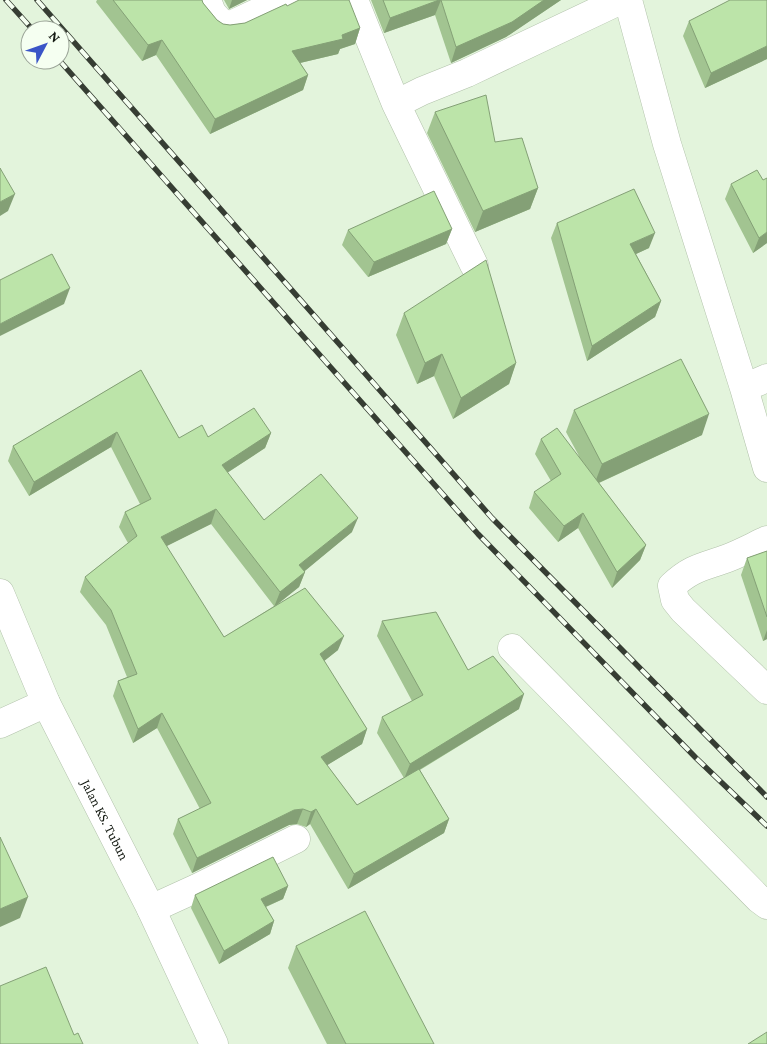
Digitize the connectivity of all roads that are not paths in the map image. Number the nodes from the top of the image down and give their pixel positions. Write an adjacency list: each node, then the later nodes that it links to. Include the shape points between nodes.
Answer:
1 (207, 0): 2 (street, via 212,13 223,25 233,24)
2 (284, 0)
3 (354, 0): 6 (street)
4 (621, 0): 6 (street)
5 (628, 0): 8 (street, via 666,144)
6 (396, 104): 7 (street)
7 (474, 265)
8 (755, 383): 9 (street)
9 (767, 468)
10 (767, 540): 13 (street, via 685,574 672,586 674,600 683,610)
11 (0, 593): 14 (street, Jalan KS. Tubun)
12 (512, 648): 17 (street)
13 (767, 690)
14 (46, 703): 15 (street); 18 (street, Jalan KS. Tubun)
15 (0, 724)
16 (296, 839): 18 (street)
17 (767, 905)
18 (151, 909): 19 (street, Jalan KS. Tubun)
19 (214, 1044)

